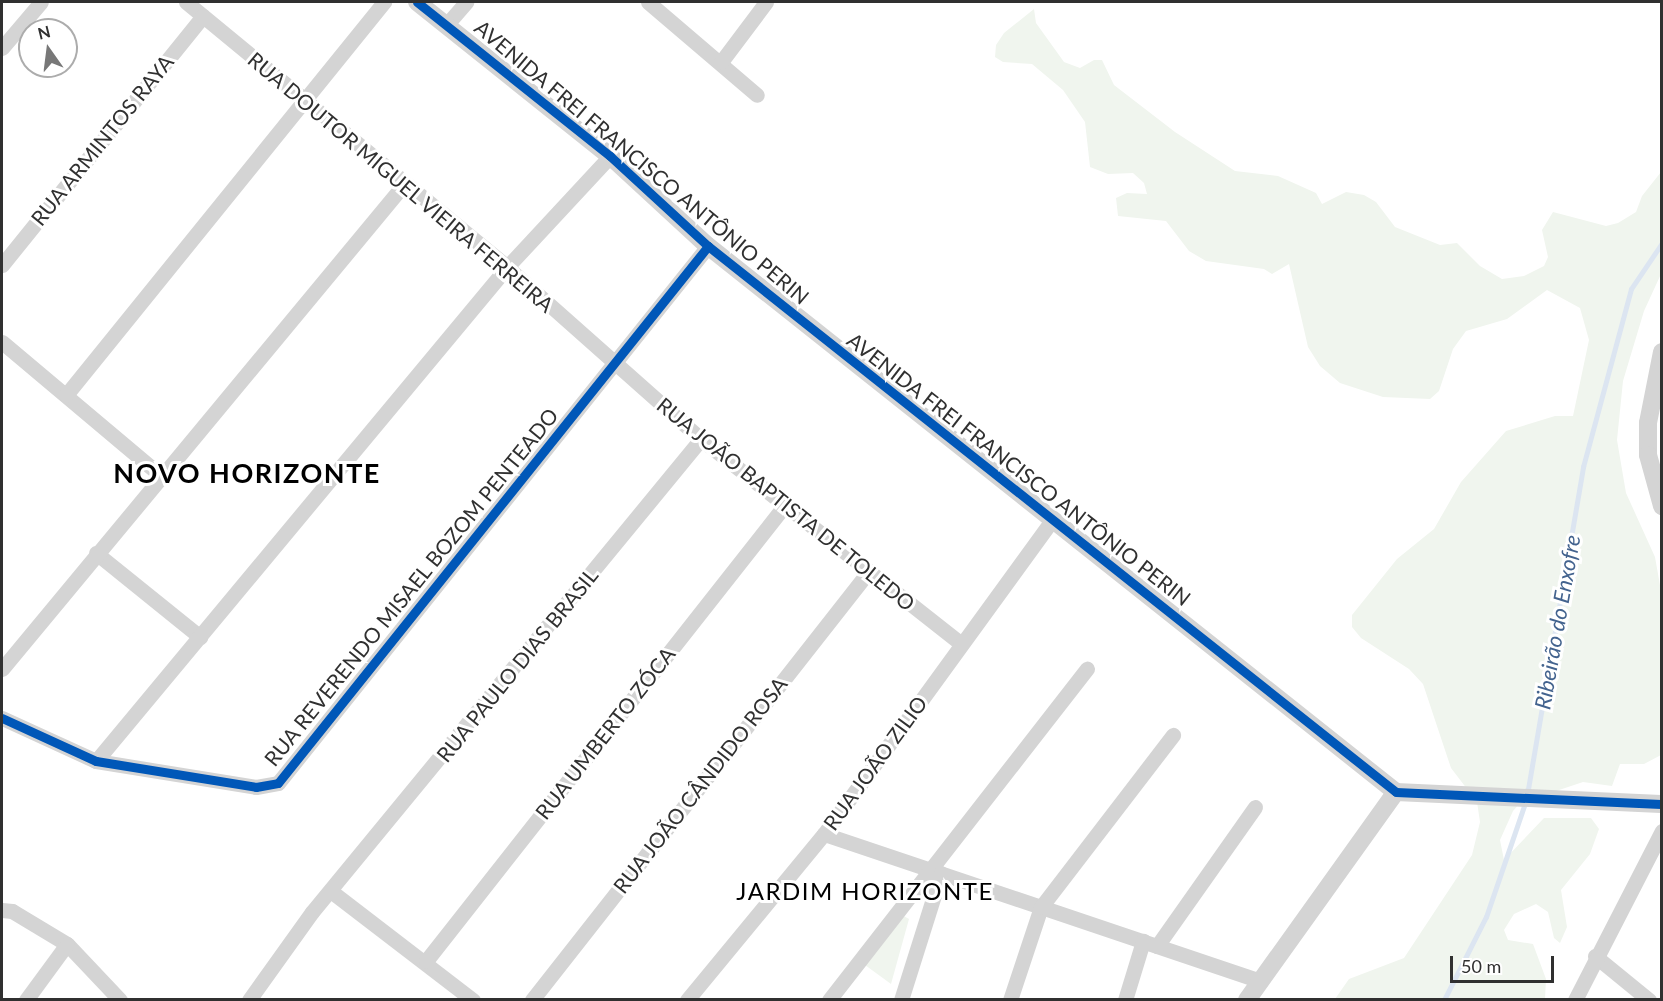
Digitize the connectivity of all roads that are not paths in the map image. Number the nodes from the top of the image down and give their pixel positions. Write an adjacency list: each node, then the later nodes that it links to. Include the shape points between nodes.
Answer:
1 (41, 2): 10 (street)
2 (186, 2): 8 (street, RUA DOUTOR MIGUEL VIEIRA FERREIRA)
3 (384, 2): 13 (street)
4 (417, 2): 9 (street, AVENIDA FREI FRANCISCO ANTÔNIO PERIN)
5 (466, 2): 9 (street)
6 (648, 2): 11 (street)
7 (766, 2): 11 (street)
8 (203, 16): 13 (street, RUA DOUTOR MIGUEL VIEIRA FERREIRA); 17 (street, RUA ARMINTOS RAYA)
9 (448, 23): 14 (street, AVENIDA FREI FRANCISCO ANTÔNIO PERIN)
10 (2, 48)
11 (721, 62): 12 (street)
12 (757, 95)
13 (307, 102): 15 (street, RUA DOUTOR MIGUEL VIEIRA FERREIRA); 22 (street)
14 (610, 156): 16 (street, AVENIDA FREI FRANCISCO ANTÔNIO PERIN); 18 (street)
15 (405, 183): 18 (street, RUA DOUTOR MIGUEL VIEIRA FERREIRA); 24 (street)
16 (708, 246): 21 (street, RUA REVERENDO MISAEL BOZOM PENTEADO); 27 (street, AVENIDA FREI FRANCISCO ANTÔNIO PERIN)
17 (2, 265)
18 (507, 267): 21 (street, RUA DOUTOR MIGUEL VIEIRA FERREIRA); 30 (street)
19 (2, 342): 22 (street)
20 (1662, 352): 26 (street, via 1648,423 1647,455)
21 (614, 364): 23 (street, RUA JOÃO BAPTISTA DE TOLEDO); 36 (street, RUA REVERENDO MISAEL BOZOM PENTEADO, via 278,783 256,788)
22 (66, 395): 24 (street)
23 (701, 439): 25 (street, RUA JOÃO BAPTISTA DE TOLEDO); 43 (street, RUA PAULO DIAS BRASIL)
24 (160, 475): 28 (street)
25 (785, 504): 29 (street, RUA JOÃO BAPTISTA DE TOLEDO); 49 (street, RUA UMBERTO ZÓCA)
26 (1662, 506)
27 (1053, 519): 31 (street, RUA JOÃO ZILIO); 37 (street, AVENIDA FREI FRANCISCO ANTÔNIO PERIN)
28 (96, 553): 30 (street); 33 (street)
29 (869, 571): 31 (street, RUA JOÃO BAPTISTA DE TOLEDO); 55 (street, RUA JOÃO CÂNDIDO ROSA)
30 (200, 637): 36 (street)
31 (960, 643): 41 (street, RUA JOÃO ZILIO)
32 (1088, 668): 42 (street)
33 (2, 669)
34 (2, 718): 36 (street, RUA REVERENDO MISAEL BOZOM PENTEADO)
35 (1173, 735): 44 (street)
36 (96, 761)
37 (1396, 792): 38 (street); 50 (street)
38 (1661, 804)
39 (1255, 807): 47 (street)
40 (1662, 831): 48 (street)
41 (824, 834): 42 (street); 56 (street, RUA JOÃO ZILIO)
42 (935, 871): 44 (street); 57 (street); 58 (street)
43 (332, 892): 49 (street); 51 (street, RUA PAULO DIAS BRASIL, via 312,912)
44 (1041, 907): 47 (street); 59 (street)
45 (2, 909): 46 (street)
46 (67, 944): 52 (street); 53 (street)
47 (1150, 944): 50 (street); 60 (street)
48 (1595, 956): 62 (street); 63 (street)
49 (426, 961): 54 (street)
50 (1261, 981): 61 (street)
51 (252, 998)
52 (26, 999)
53 (120, 999)
54 (473, 999)
55 (532, 999)
56 (687, 999)
57 (829, 999)
58 (901, 999)
59 (1010, 999)
60 (1125, 999)
61 (1247, 999)
62 (1575, 999)
63 (1649, 999)

